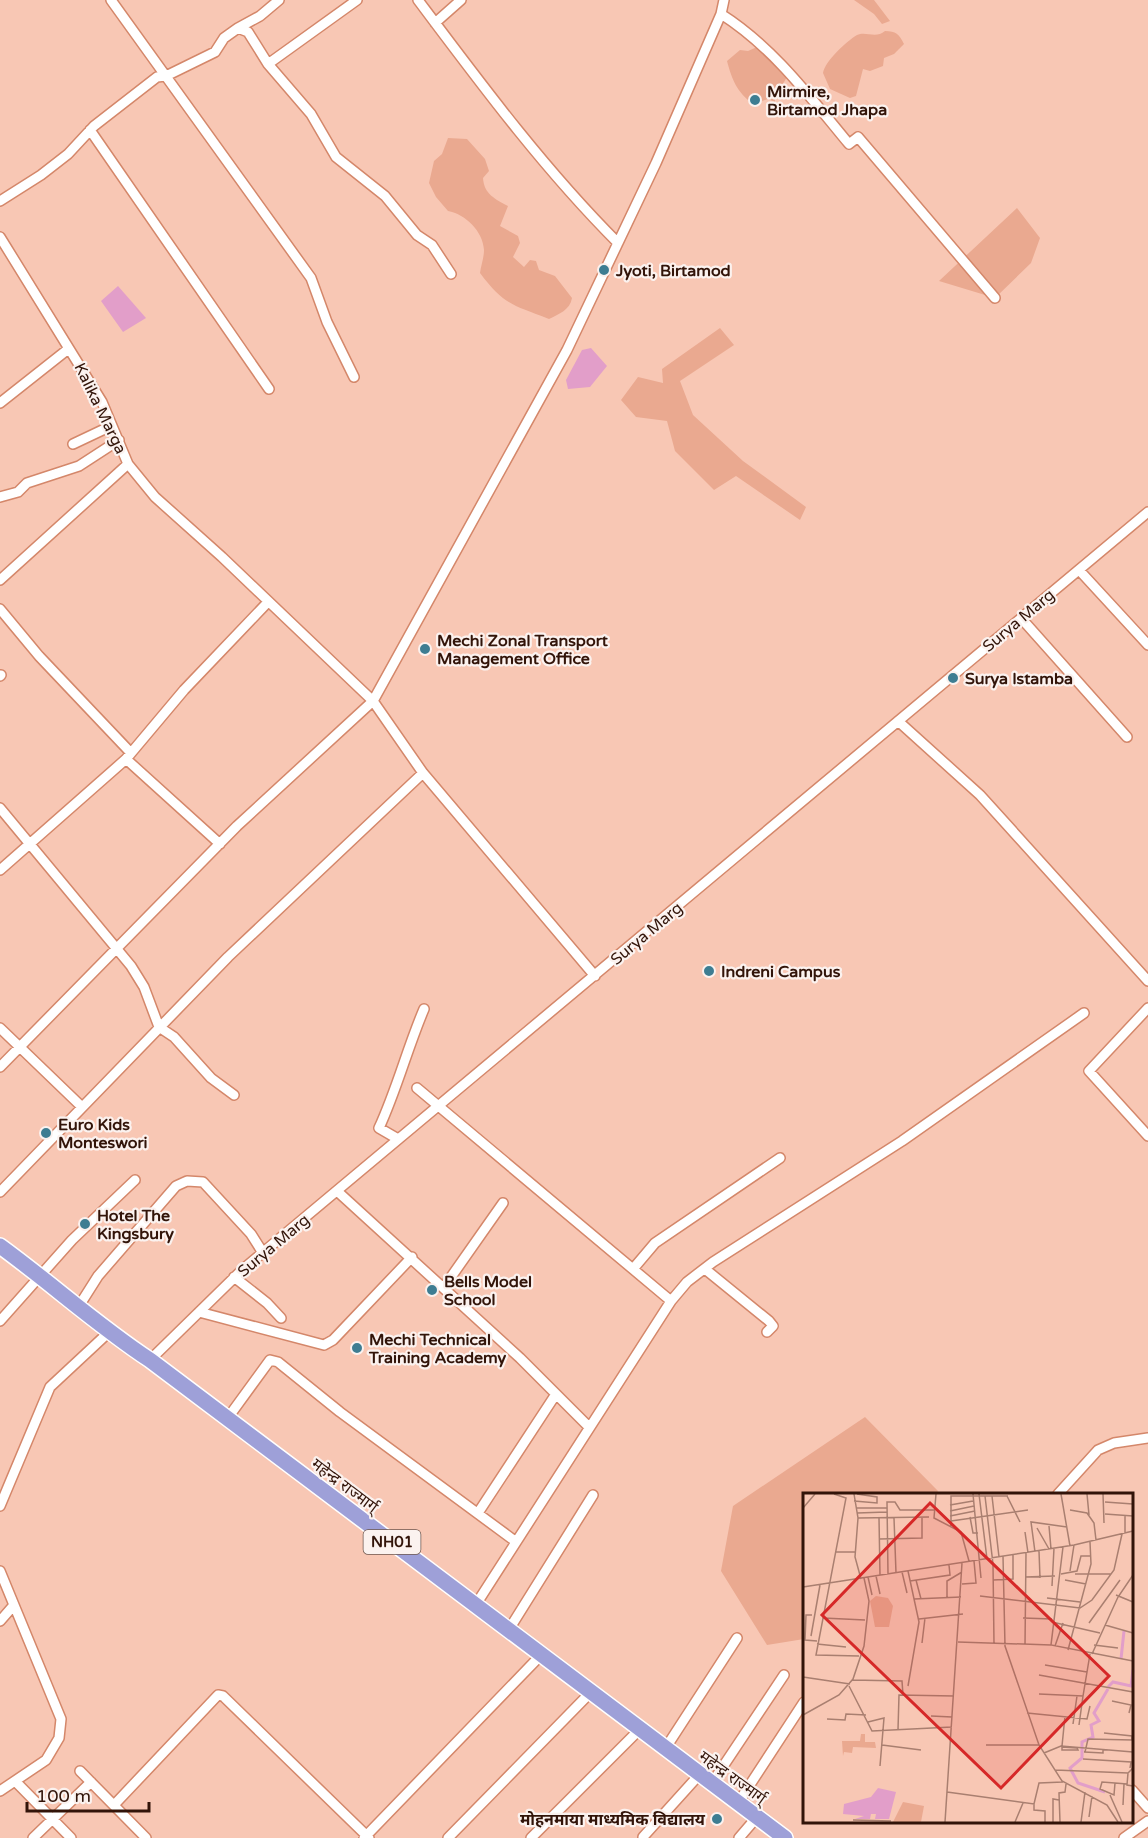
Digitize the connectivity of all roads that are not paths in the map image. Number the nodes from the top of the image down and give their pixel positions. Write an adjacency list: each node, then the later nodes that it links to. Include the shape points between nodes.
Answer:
1 (111, 0): 11 (street)
2 (279, 0): 9 (street)
3 (357, 0): 10 (street)
4 (418, 0): 8 (street)
5 (461, 0): 8 (street)
6 (724, 0): 7 (street)
7 (721, 14): 15 (street); 17 (street, via 743,28 786,69 849,144 858,137)
8 (435, 22): 15 (street, via 519,133)
9 (238, 28): 10 (street, via 249,32); 11 (street, via 224,38 215,52)
10 (268, 64): 16 (street, via 311,114 336,157 385,196 417,235 432,245)
11 (166, 76): 12 (street, via 158,77); 19 (street, via 311,278)
12 (90, 130): 13 (street, via 68,154); 20 (street)
13 (0, 201)
14 (0, 237): 18 (street, Kalika Marga)
15 (618, 243): 34 (street, via 567,350)
16 (451, 274)
17 (995, 298)
18 (68, 350): 21 (street); 22 (street, Kalika Marga, via 76,356)
19 (354, 377)
20 (269, 389)
21 (0, 403)
22 (111, 426): 23 (street, Kalika Marga); 24 (street)
23 (119, 440): 25 (street, Kalika Marga); 26 (street, via 79,466 27,483 18,492)
24 (73, 444)
25 (128, 464): 29 (street, Kalika Marga); 30 (street, via 155,497)
26 (0, 497)
27 (1148, 512): 28 (street, Surya Marg)
28 (1079, 570): 32 (street, Surya Marg); 33 (street)
29 (1, 577)
30 (268, 602): 34 (street); 37 (street)
31 (0, 609): 37 (street)
32 (1021, 618): 35 (street, Surya Marg); 36 (street)
33 (1148, 645)
34 (374, 701): 38 (street); 41 (street)
35 (898, 721): 44 (street, Surya Marg); 45 (street, via 980,795)
36 (1127, 737)
37 (128, 756): 40 (street); 41 (street)
38 (423, 773): 44 (street); 49 (street)
39 (0, 808): 40 (street)
40 (31, 844): 42 (street); 43 (street)
41 (220, 844): 43 (street)
42 (0, 870)
43 (116, 949): 49 (street, via 144,987); 51 (street)
44 (595, 975): 55 (street, Surya Marg)
45 (1148, 981)
46 (1148, 1008): 57 (street, via 1089,1071)
47 (423, 1009): 58 (street, via 380,1128)
48 (1084, 1013): 68 (street, via 900,1143)
49 (159, 1027): 54 (street); 56 (street)
50 (0, 1028): 51 (street)
51 (19, 1046): 52 (street); 56 (street)
52 (0, 1067)
53 (417, 1088): 55 (street)
54 (234, 1095)
55 (437, 1106): 58 (street, Surya Marg); 67 (street)
56 (82, 1107): 62 (street)
57 (1148, 1136)
58 (398, 1139): 61 (street, Surya Marg)
59 (780, 1158): 67 (street, via 655,1243)
60 (135, 1180): 69 (street)
61 (338, 1191): 65 (street, Surya Marg); 66 (street)
62 (0, 1192)
63 (503, 1203): 71 (street)
64 (1, 1250): 69 (highway, महेन्द्र राज्मार्ग् / NH01)
65 (263, 1253): 70 (street, Surya Marg); 73 (street, via 251,1234 203,1182 187,1181 176,1186 144,1220)
66 (412, 1257): 71 (street); 74 (street, via 324,1345)
67 (633, 1269): 72 (street)
68 (705, 1269): 72 (street); 77 (street, via 769,1321 773,1326)
69 (40, 1276): 73 (highway, महेन्द्र राज्मार्ग् / NH01); 76 (street)
70 (234, 1277): 74 (street, Surya Marg); 75 (street)
71 (444, 1287): 80 (street)
72 (671, 1301): 82 (street)
73 (78, 1306): 78 (highway, महेन्द्र राज्मार्ग् / NH01)
74 (199, 1312): 79 (street, Surya Marg)
75 (281, 1318)
76 (0, 1321)
77 (767, 1332)
78 (108, 1333): 79 (highway, महेन्द्र राज्मार्ग् / NH01); 86 (street, via 50,1387)
79 (150, 1360): 81 (highway, महेन्द्र राज्मार्ग् / NH01)
80 (556, 1394): 82 (street); 87 (street)
81 (227, 1419): 87 (street, via 270,1360 278,1362); 91 (highway, महेन्द्र राज्मार्ग् / NH01)
82 (589, 1427): 88 (street)
83 (1148, 1438): 84 (street, via 1114,1443 1098,1450)
84 (1059, 1493)
85 (593, 1495): 93 (street)
86 (0, 1506)
87 (478, 1513): 88 (street)
88 (515, 1541): 91 (street)
89 (0, 1571): 90 (street)
90 (14, 1605): 92 (street); 103 (street, via 61,1719 59,1738 46,1760)
91 (475, 1606): 93 (highway, महेन्द्र राज्मार्ग् / NH01)
92 (0, 1621)
93 (508, 1631): 95 (highway, महेन्द्र राज्मार्ग् / NH01)
94 (737, 1638): 100 (street)
95 (542, 1655): 97 (highway, महेन्द्र राज्मार्ग् / NH01); 113 (street)
96 (784, 1675): 102 (street)
97 (591, 1692): 99 (highway, महेन्द्र राज्मार्ग् / NH01); 118 (street)
98 (803, 1704): 107 (street)
99 (639, 1730): 100 (highway, महेन्द्र राज्मार्ग् / NH01); 119 (street)
100 (665, 1749): 102 (highway, महेन्द्र राज्मार्ग् / NH01)
101 (81, 1771): 104 (street)
102 (706, 1779): 107 (highway, महेन्द्र राज्मार्ग् / NH01); 114 (street)
103 (16, 1782): 105 (street); 111 (street)
104 (91, 1782): 108 (street); 111 (street)
105 (0, 1791)
106 (1133, 1792): 109 (street)
107 (738, 1803): 110 (highway, महेन्द्र राज्मार्ग् / NH01)
108 (114, 1805): 113 (street, via 218,1695); 117 (street)
109 (1148, 1809)
110 (757, 1817): 120 (street); 121 (highway, महेन्द्र राज्मार्ग् / NH01)
111 (52, 1819): 115 (street); 116 (street)
112 (1148, 1821): 122 (street)
113 (367, 1837)
114 (643, 1837)
115 (33, 1838)
116 (71, 1838)
117 (146, 1838)
118 (448, 1838)
119 (531, 1838)
120 (739, 1838)
121 (785, 1838)
122 (1124, 1838)

